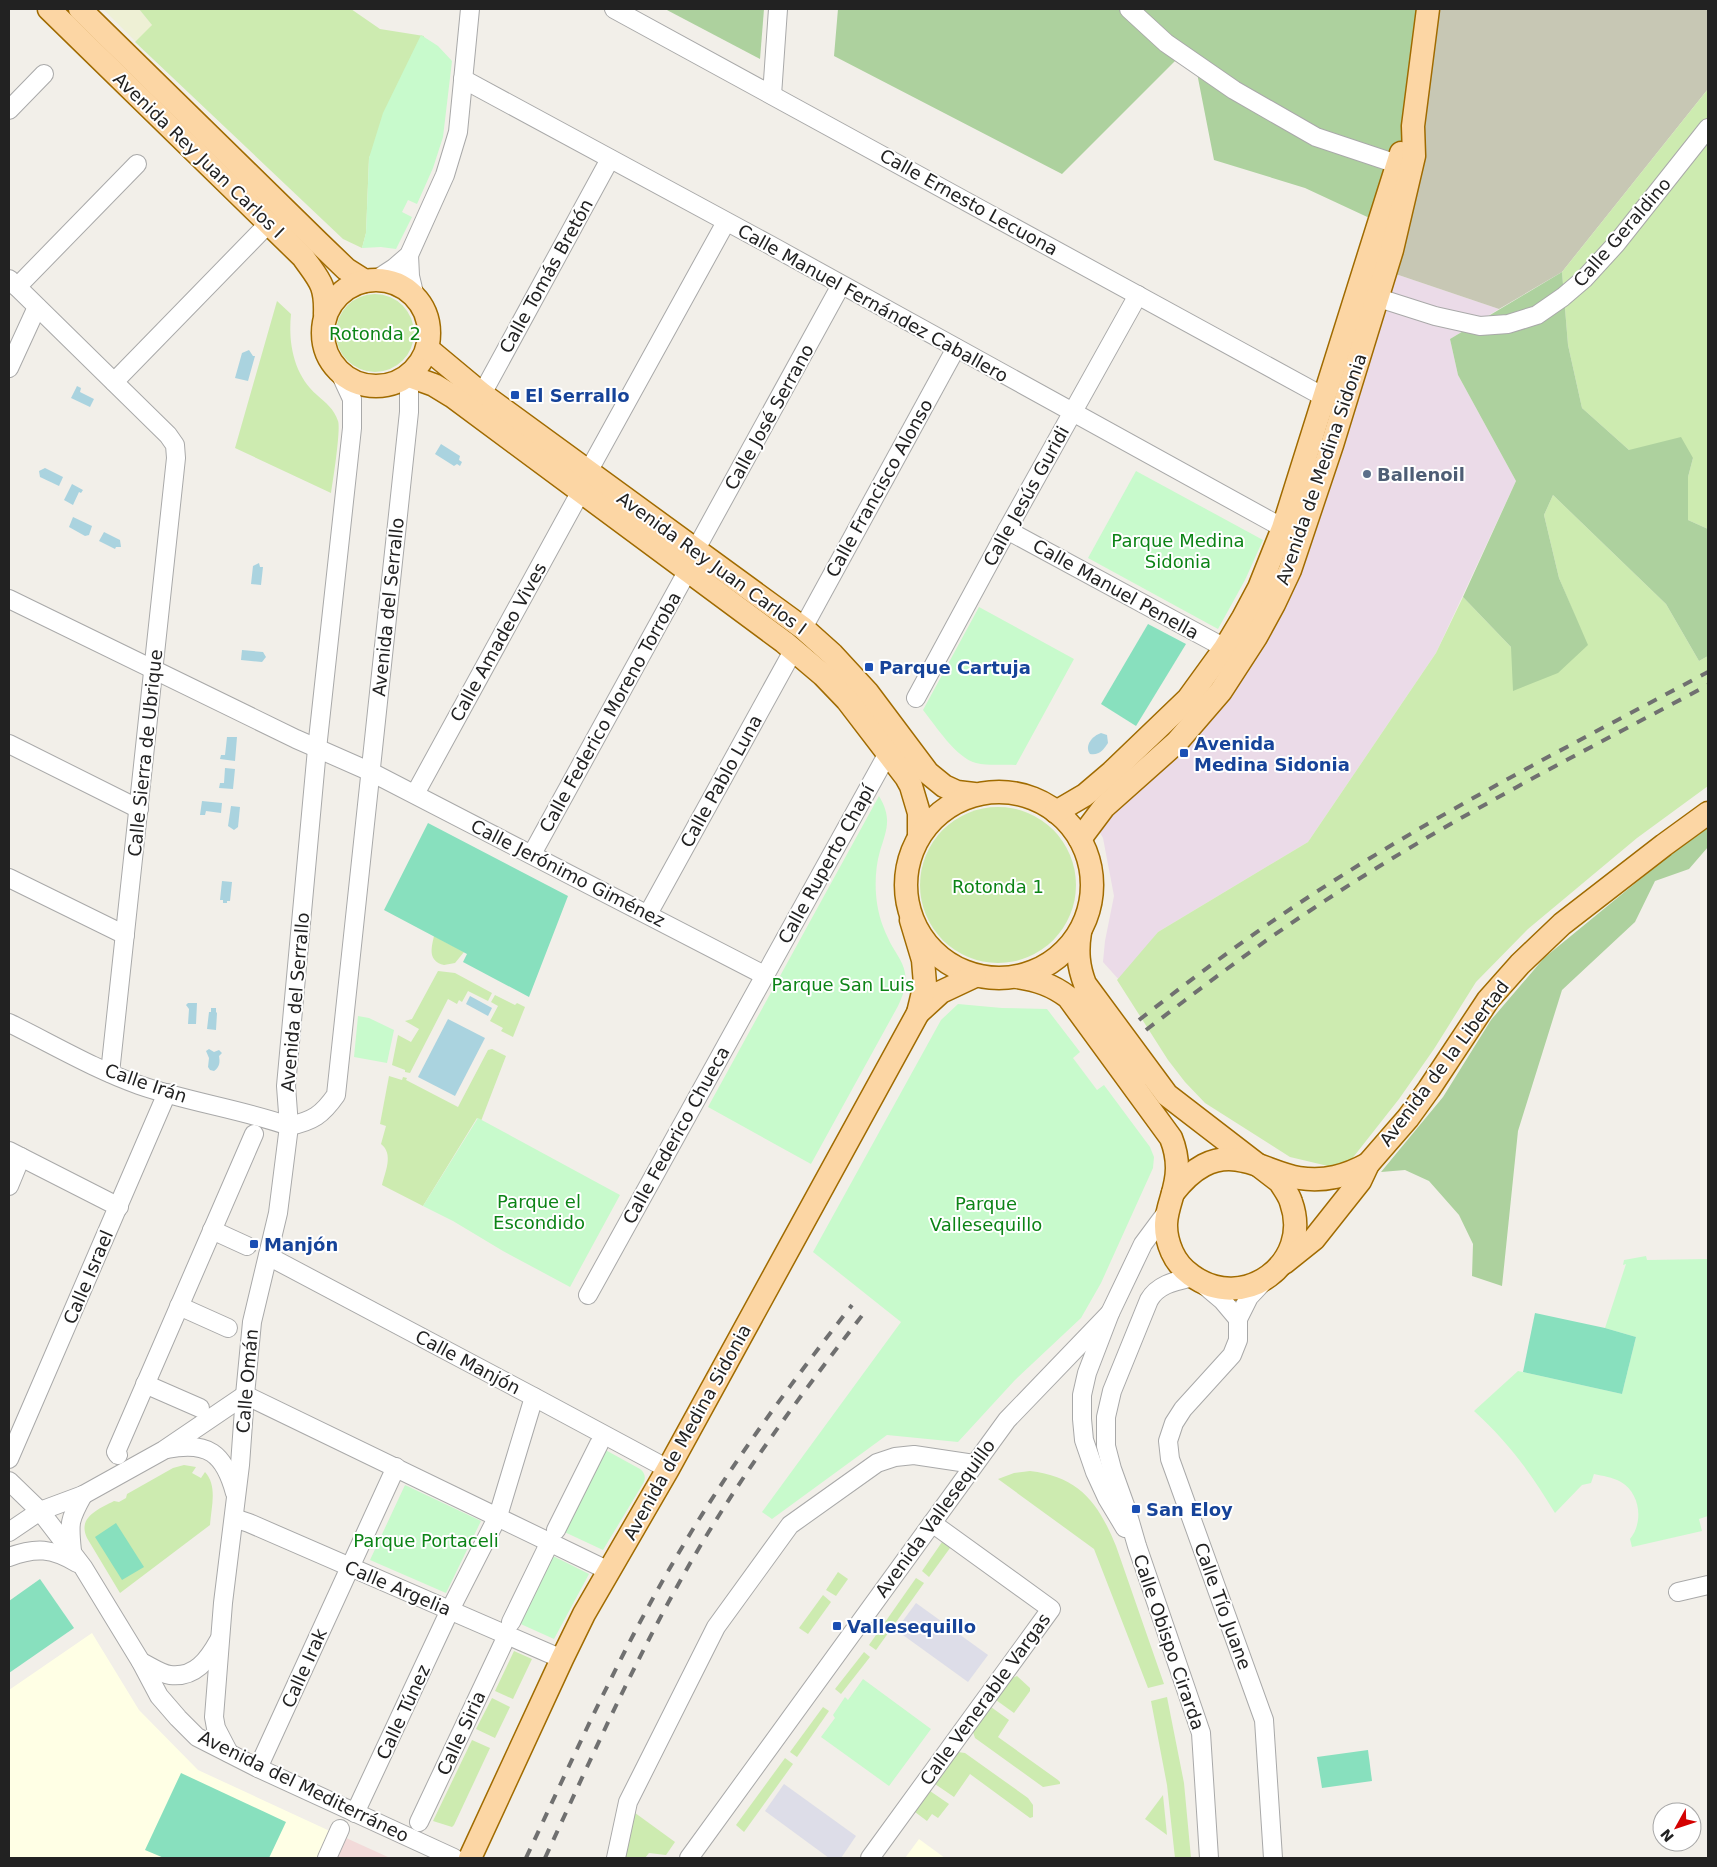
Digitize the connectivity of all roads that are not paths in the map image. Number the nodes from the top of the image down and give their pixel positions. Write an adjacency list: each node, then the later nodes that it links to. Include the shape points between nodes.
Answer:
1 (49, 9): 18 (main road, Avenida Rey Juan Carlos I)
2 (80, 9): 20 (main road, Avenida Rey Juan Carlos I, via 346,269)
3 (470, 9): 9 (street)
4 (614, 9): 10 (street, Calle Ernesto Lecuona)
5 (778, 9): 10 (street)
6 (1130, 9): 16 (street, via 1166,42 1234,90 1316,137)
7 (1428, 9): 12 (main road, Avenida de Medina Sidonia)
8 (44, 74): 11 (street)
9 (463, 79): 14 (street, Calle Manuel Fernández Caballero); 19 (street, via 458,132 448,166)
10 (772, 95): 24 (street, Calle Ernesto Lecuona)
11 (9, 110)
12 (1413, 126): 16 (main road, Avenida de Medina Sidonia); 23 (main road, Avenida de Medina Sidonia, via 1414,156 1392,250)
13 (1708, 128): 23 (street, Calle Geraldino, via 1616,244 1584,279 1538,315 1508,324 1480,326)
14 (610, 159): 17 (street, Calle Manuel Fernández Caballero); 34 (street, Calle Tomás Bretón)
15 (137, 164): 21 (street)
16 (1397, 164): 23 (main road, Avenida de Medina Sidonia)
17 (726, 222): 22 (street, Calle Manuel Fernández Caballero); 37 (street, Calle Amadeo Vives)
18 (268, 223): 27 (main road, Avenida Rey Juan Carlos I, via 303,257 324,286); 33 (street)
19 (409, 255): 20 (street, via 394,268); 25 (street)
20 (371, 280): 25 (main road, via 393,281); 27 (main road, via 342,290)
21 (13, 283): 26 (street)
22 (841, 285): 28 (street, Calle Manuel Fernández Caballero); 40 (street, Calle José Serrano)
23 (1367, 294): 35 (main road, Avenida de Medina Sidonia); 57 (main road, Avenida de Medina Sidonia, via 1312,509 1290,570 1270,612 1221,691 1177,742 1104,808)
24 (1138, 295): 35 (street, Calle Ernesto Lecuona); 36 (street, Calle Jesús Guridi)
25 (415, 298): 29 (main road, via 427,320)
26 (37, 307): 30 (street); 33 (street)
27 (325, 314): 31 (main road, via 324,346)
28 (956, 348): 36 (street, Calle Manuel Fernández Caballero); 42 (street, Calle Francisco Alonso)
29 (428, 349): 32 (main road); 34 (main road, Avenida Rey Juan Carlos I)
30 (9, 368)
31 (339, 371): 32 (main road, via 359,384 374,387 392,384); 48 (street, Avenida del Serrallo, via 352,399 352,428)
32 (409, 376): 37 (main road, Avenida Rey Juan Carlos I, via 434,385); 50 (street, Avenida del Serrallo, via 409,412)
33 (114, 382): 45 (street, Calle Sierra de Ubrique, via 175,445)
34 (482, 394): 37 (main road, Avenida Rey Juan Carlos I)
35 (1324, 397): 38 (main road, Avenida de Medina Sidonia)
36 (1072, 412): 38 (street, Calle Manuel Fernández Caballero); 39 (street, Calle Jesús Guridi)
37 (585, 482): 40 (main road, Avenida Rey Juan Carlos I); 51 (street, Calle Amadeo Vives)
38 (1283, 528): 43 (main road, Avenida de Medina Sidonia, via 1259,588)
39 (1007, 530): 43 (street, Calle Manuel Penella); 46 (street, Calle Jesús Guridi)
40 (692, 560): 42 (main road, Avenida Rey Juan Carlos I); 44 (main road, Avenida Rey Juan Carlos I); 58 (street, Calle Federico Moreno Torroba)
41 (9, 599): 45 (street, Calle Jerónimo Giménez)
42 (803, 628): 52 (main road, Avenida Rey Juan Carlos I, via 868,693 928,773 950,789)
43 (1225, 648): 54 (main road, Avenida de Medina Sidonia, via 1188,699 1112,772 1085,795)
44 (794, 650): 49 (main road, Avenida Rey Juan Carlos I, via 847,700); 60 (street, Calle Pablo Luna)
45 (154, 669): 48 (street, Calle Jerónimo Giménez); 53 (street, Calle Sierra de Ubrique)
46 (916, 698)
47 (9, 744): 53 (street)
48 (317, 749): 50 (street, Calle Jerónimo Giménez); 71 (street, Avenida del Serrallo, via 286,1086)
49 (888, 753): 56 (main road, Avenida Rey Juan Carlos I, via 911,786 919,813); 64 (street, Calle Ruperto Chapí)
50 (371, 772): 51 (street, Calle Jerónimo Giménez); 71 (street, Avenida del Serrallo, via 336,1095 324,1111 308,1122)
51 (416, 794): 58 (street, Calle Jerónimo Giménez)
52 (974, 794): 54 (main road, via 1017,794 1038,800); 56 (main road, via 953,803 934,817)
53 (139, 809): 63 (street, Calle Sierra de Ubrique)
54 (1056, 812): 57 (main road, via 1070,824)
55 (1708, 813): 74 (main road, Avenida de la Libertad, via 1562,924 1520,964 1488,1000 1408,1118)
56 (919, 835): 61 (main road, via 908,862 905,891)
57 (1080, 840): 62 (main road, via 1089,862 1092,886 1089,910)
58 (532, 854): 60 (street, Calle Jerónimo Giménez)
59 (9, 878): 63 (street)
60 (648, 914): 64 (street, Calle Jerónimo Giménez)
61 (912, 920): 65 (main road, via 936,955 954,968); 67 (main road, Avenida de Medina Sidonia, via 923,960 925,984)
62 (1080, 932): 66 (main road, via 1054,962); 75 (main road, Calle Obispo Cirarda, via 1077,952 1085,984 1167,1095)
63 (125, 935): 69 (street, Calle Sierra de Ubrique)
64 (764, 975): 84 (street, Calle Federico Chueca)
65 (975, 976): 66 (main road); 67 (main road, Avenida de Medina Sidonia, via 941,992)
66 (1018, 978): 77 (main road, Calle Obispo Cirarda, via 1038,980 1068,997 1172,1138 1178,1169)
67 (918, 1013): 99 (main road, Avenida de Medina Sidonia)
68 (9, 1023): 69 (street, Calle Irán)
69 (110, 1073): 70 (street, Calle Irán)
70 (167, 1094): 71 (street, Calle Irán); 78 (street, Calle Israel)
71 (289, 1126): 81 (street, Calle Omán, via 278,1213)
72 (254, 1134): 79 (street)
73 (15, 1154): 76 (street); 78 (street)
74 (1368, 1164): 75 (main road, Avenida de la Libertad, via 1339,1177 1322,1179 1298,1178); 82 (main road, Avenida de la Libertad, via 1360,1181 1314,1239)
75 (1263, 1168): 77 (main road, Calle Obispo Cirarda, via 1244,1160 1223,1159 1203,1165 1186,1176); 82 (main road, Calle Obispo Cirarda, via 1280,1182 1291,1202 1296,1223 1292,1245)
76 (9, 1186)
77 (1169, 1203): 83 (main road, Calle Obispo Cirarda, via 1166,1234 1172,1254); 86 (street, Calle Obispo Cirarda, via 1143,1244)
78 (118, 1207): 96 (street, Calle Israel)
79 (212, 1230): 80 (street); 85 (street)
80 (247, 1246)
81 (268, 1256): 90 (street, Calle Omán, via 252,1322); 91 (street, Calle Manjón)
82 (1274, 1272): 83 (main road, via 1245,1288 1223,1289); 87 (street, Calle Tío Juane, via 1249,1297)
83 (1197, 1280): 87 (street, via 1222,1300); 109 (street, Calle Obispo Cirarda, via 1172,1282 1152,1294 1112,1391 1106,1417 1106,1446)
84 (588, 1295)
85 (179, 1306): 88 (street); 89 (street)
86 (1110, 1313): 97 (street, Avenida Vallesequillo, via 1007,1420); 109 (street, Calle Obispo Cirarda, via 1087,1373 1082,1396 1084,1440 1094,1472)
87 (1238, 1319): 136 (street, Calle Tío Juane, via 1238,1340 1232,1356 1184,1409 1168,1440 1170,1459 1264,1720)
88 (228, 1328)
89 (145, 1384): 92 (street); 95 (street, via 116,1452)
90 (245, 1395): 94 (street); 98 (street); 102 (street, Calle Omán)
91 (534, 1397): 99 (street, Calle Manjón); 104 (street, Calle Túnez)
92 (200, 1408)
93 (599, 1444): 107 (street)
94 (164, 1450): 101 (street); 102 (street, via 200,1446 217,1456 229,1474)
95 (118, 1455)
96 (9, 1459)
97 (974, 1464): 106 (street, Avenida Vallesequillo); 132 (street, via 914,1455 895,1457 877,1463 790,1525 716,1627 628,1802)
98 (396, 1467): 104 (street); 114 (street, Calle Irak)
99 (668, 1469): 115 (main road, Avenida de Medina Sidonia)
100 (9, 1481): 103 (street, Avenida del Mediterráneo)
101 (83, 1495): 103 (street); 111 (street, via 71,1516)
102 (236, 1498): 105 (street, Calle Omán)
103 (40, 1511): 108 (street); 111 (street, Avenida del Mediterráneo)
104 (498, 1516): 115 (street); 118 (street, Calle Túnez)
105 (234, 1518): 114 (street, Calle Argelia); 120 (street, Calle Omán)
106 (932, 1523): 133 (street, Avenida Vallesequillo); 134 (street, Calle Venerable Vargas, via 1051,1610)
107 (556, 1530)
108 (9, 1532)
109 (1137, 1546): 135 (street, Calle Obispo Cirarda, via 1201,1733)
110 (546, 1550): 119 (street)
111 (72, 1552): 113 (street, Avenida del Mediterráneo)
112 (9, 1556): 113 (street, via 39,1550 61,1554)
113 (84, 1567): 123 (street, Avenida del Mediterráneo)
114 (350, 1568): 118 (street, Calle Argelia); 125 (street, Calle Irak)
115 (609, 1571): 122 (main road, Avenida de Medina Sidonia)
116 (1708, 1585): 117 (street)
117 (1678, 1592)
118 (450, 1610): 122 (street, Calle Argelia); 126 (street, Calle Túnez)
119 (511, 1622)
120 (220, 1638): 123 (street, Calle Omán, via 201,1667 186,1675 169,1675); 124 (street, Calle Omán, via 214,1717)
121 (503, 1644): 127 (street, Calle Siria)
122 (562, 1659): 131 (main road, Avenida de Medina Sidonia)
123 (141, 1662): 124 (street, Avenida del Mediterráneo, via 159,1696 178,1718 197,1736)
124 (229, 1753): 125 (street, Avenida del Mediterráneo)
125 (258, 1768): 126 (street, Avenida del Mediterráneo)
126 (355, 1813): 130 (street, Avenida del Mediterráneo)
127 (419, 1822)
128 (340, 1829): 129 (street)
129 (327, 1858)
130 (454, 1858)
131 (470, 1858)
132 (616, 1858)
133 (689, 1858)
134 (870, 1858)
135 (1209, 1858)
136 (1273, 1858)

